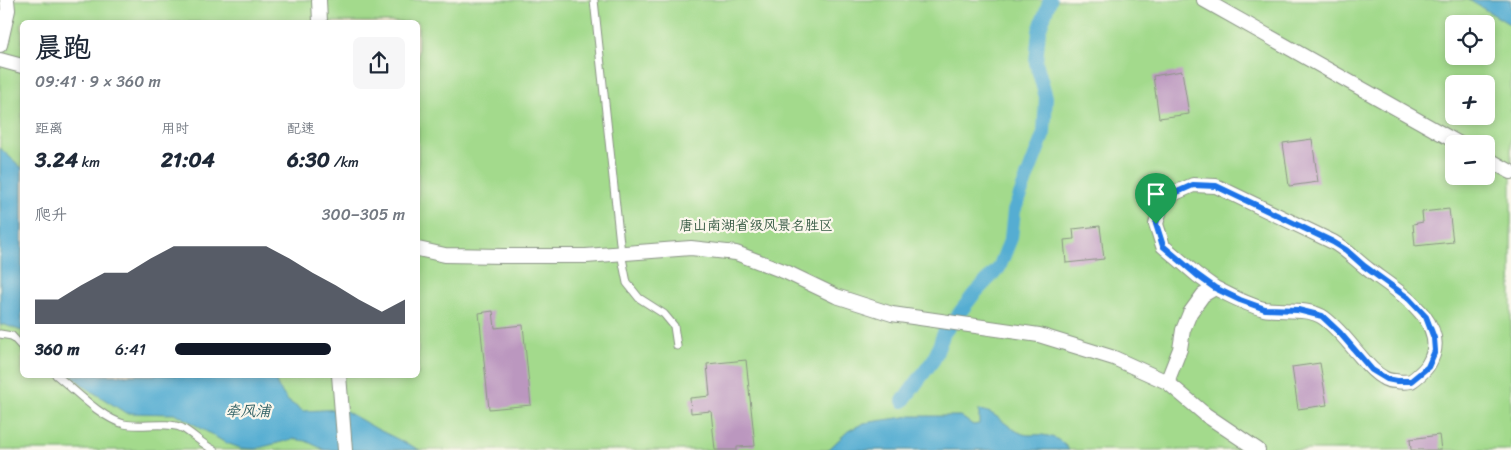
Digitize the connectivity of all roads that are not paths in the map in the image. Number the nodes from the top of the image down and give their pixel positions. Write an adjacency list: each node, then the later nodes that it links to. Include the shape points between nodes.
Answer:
1 (7, 0): 6 (street, via 8,10)
2 (319, 0): 5 (street)
3 (594, 0): 13 (lane)
4 (1204, 0): 9 (street)
5 (320, 20)
6 (0, 45)
7 (0, 60): 8 (street)
8 (20, 65)
9 (1445, 136)
10 (1495, 163): 11 (street)
11 (1511, 172)
12 (420, 249): 13 (street, via 455,256)
13 (621, 253): 17 (lane, via 627,283 638,298 664,314 674,326); 20 (street, via 691,248 736,253 836,296 892,314 1040,335 1114,358)
14 (1215, 288): 14 (street, via 1265,309 1298,310 1322,316 1372,370 1387,379 1411,381 1428,367 1435,351 1426,317 1408,298 1346,250 1216,186 1193,185 1175,193 1161,206 1156,224 1163,246); 20 (street, via 1203,295 1190,313)
15 (0, 334): 16 (lane, via 12,336)
16 (20, 345)
17 (677, 346)
18 (60, 378): 21 (lane, via 106,416 126,425 181,428)
19 (339, 378): 22 (street)
20 (1168, 382): 23 (street, via 1206,414)
21 (214, 450)
22 (346, 450)
23 (1258, 450)

